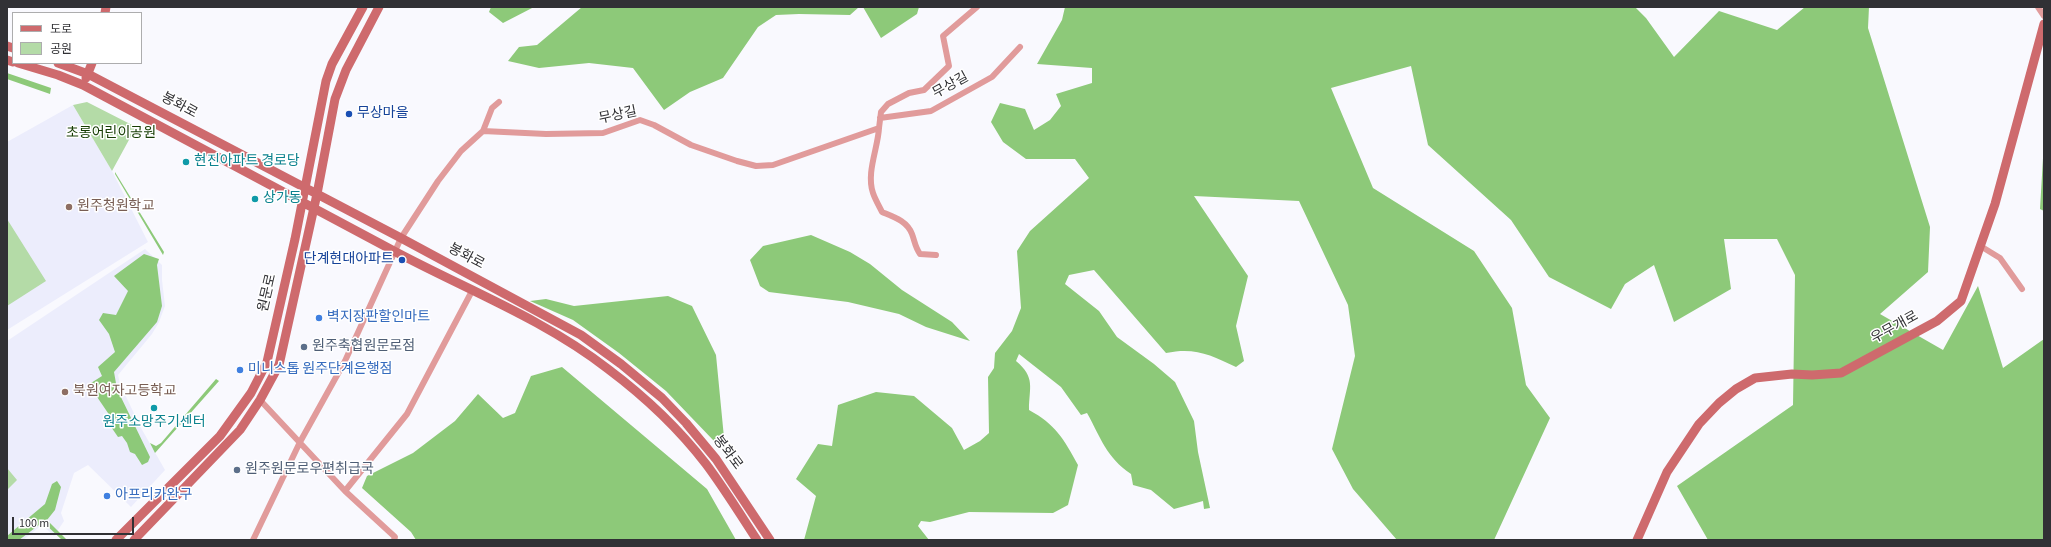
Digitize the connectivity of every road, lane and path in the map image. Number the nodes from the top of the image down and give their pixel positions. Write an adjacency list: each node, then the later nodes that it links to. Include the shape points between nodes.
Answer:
1 (363, 7): 17 (street, 원문로, via 332,64 326,81)
2 (379, 7): 18 (street, 원문로, via 340,84)
3 (977, 7): 14 (street, 무상길, via 943,36 949,66 924,90 909,93 888,104 881,112)
4 (2038, 7): 5 (street)
5 (2044, 16)
6 (2044, 24): 23 (street, 우무개로, via 1996,204)
7 (1020, 47): 14 (street, 무상길, via 992,77 930,111)
8 (21, 64): 12 (street, 봉화로)
9 (61, 64): 11 (street, 봉화로)
10 (92, 64): 11 (street)
11 (88, 74): 12 (street); 17 (street, 봉화로)
12 (83, 85): 19 (street, 봉화로)
13 (499, 102): 16 (street, via 492,108)
14 (880, 118): 15 (street, 무상길)
15 (879, 128): 16 (street, 무상길, via 773,165 756,166 691,145 640,120 603,133); 24 (street, 무상길, via 872,165 872,191 882,212 909,227 914,246 920,254)
16 (483, 131): 21 (street, via 461,151 447,169)
17 (304, 187): 18 (street, 봉화로); 19 (street, 원문로)
18 (317, 194): 20 (street, 원문로); 21 (street, 봉화로)
19 (301, 202): 20 (street, 봉화로); 27 (street, 원문로, via 267,362)
20 (314, 207): 22 (street, 봉화로); 28 (street, 원문로, via 280,365)
21 (401, 238): 22 (street); 36 (street, 봉화로, via 581,335 622,364 662,398 686,423 716,459)
22 (394, 251): 26 (street, 봉화로); 29 (street, via 345,361)
23 (1979, 252): 25 (street, via 1982,247 2000,258); 37 (street, 우무개로, via 1961,301 1911,336 1841,373 1755,378 1719,402 1699,424 1667,472)
24 (936, 255)
25 (2022, 289)
26 (472, 291): 30 (street, via 407,414); 35 (street, 봉화로, via 535,322 569,343 608,368 643,398 705,463)
27 (251, 393): 28 (street); 31 (street, 원문로, via 220,436)
28 (260, 400): 29 (street); 32 (street, 원문로, via 240,430)
29 (300, 442): 30 (street); 33 (street)
30 (345, 491): 34 (street, via 395,537)
31 (122, 538)
32 (134, 540)
33 (253, 540)
34 (394, 540)
35 (757, 540)
36 (770, 540)
37 (1637, 540)

